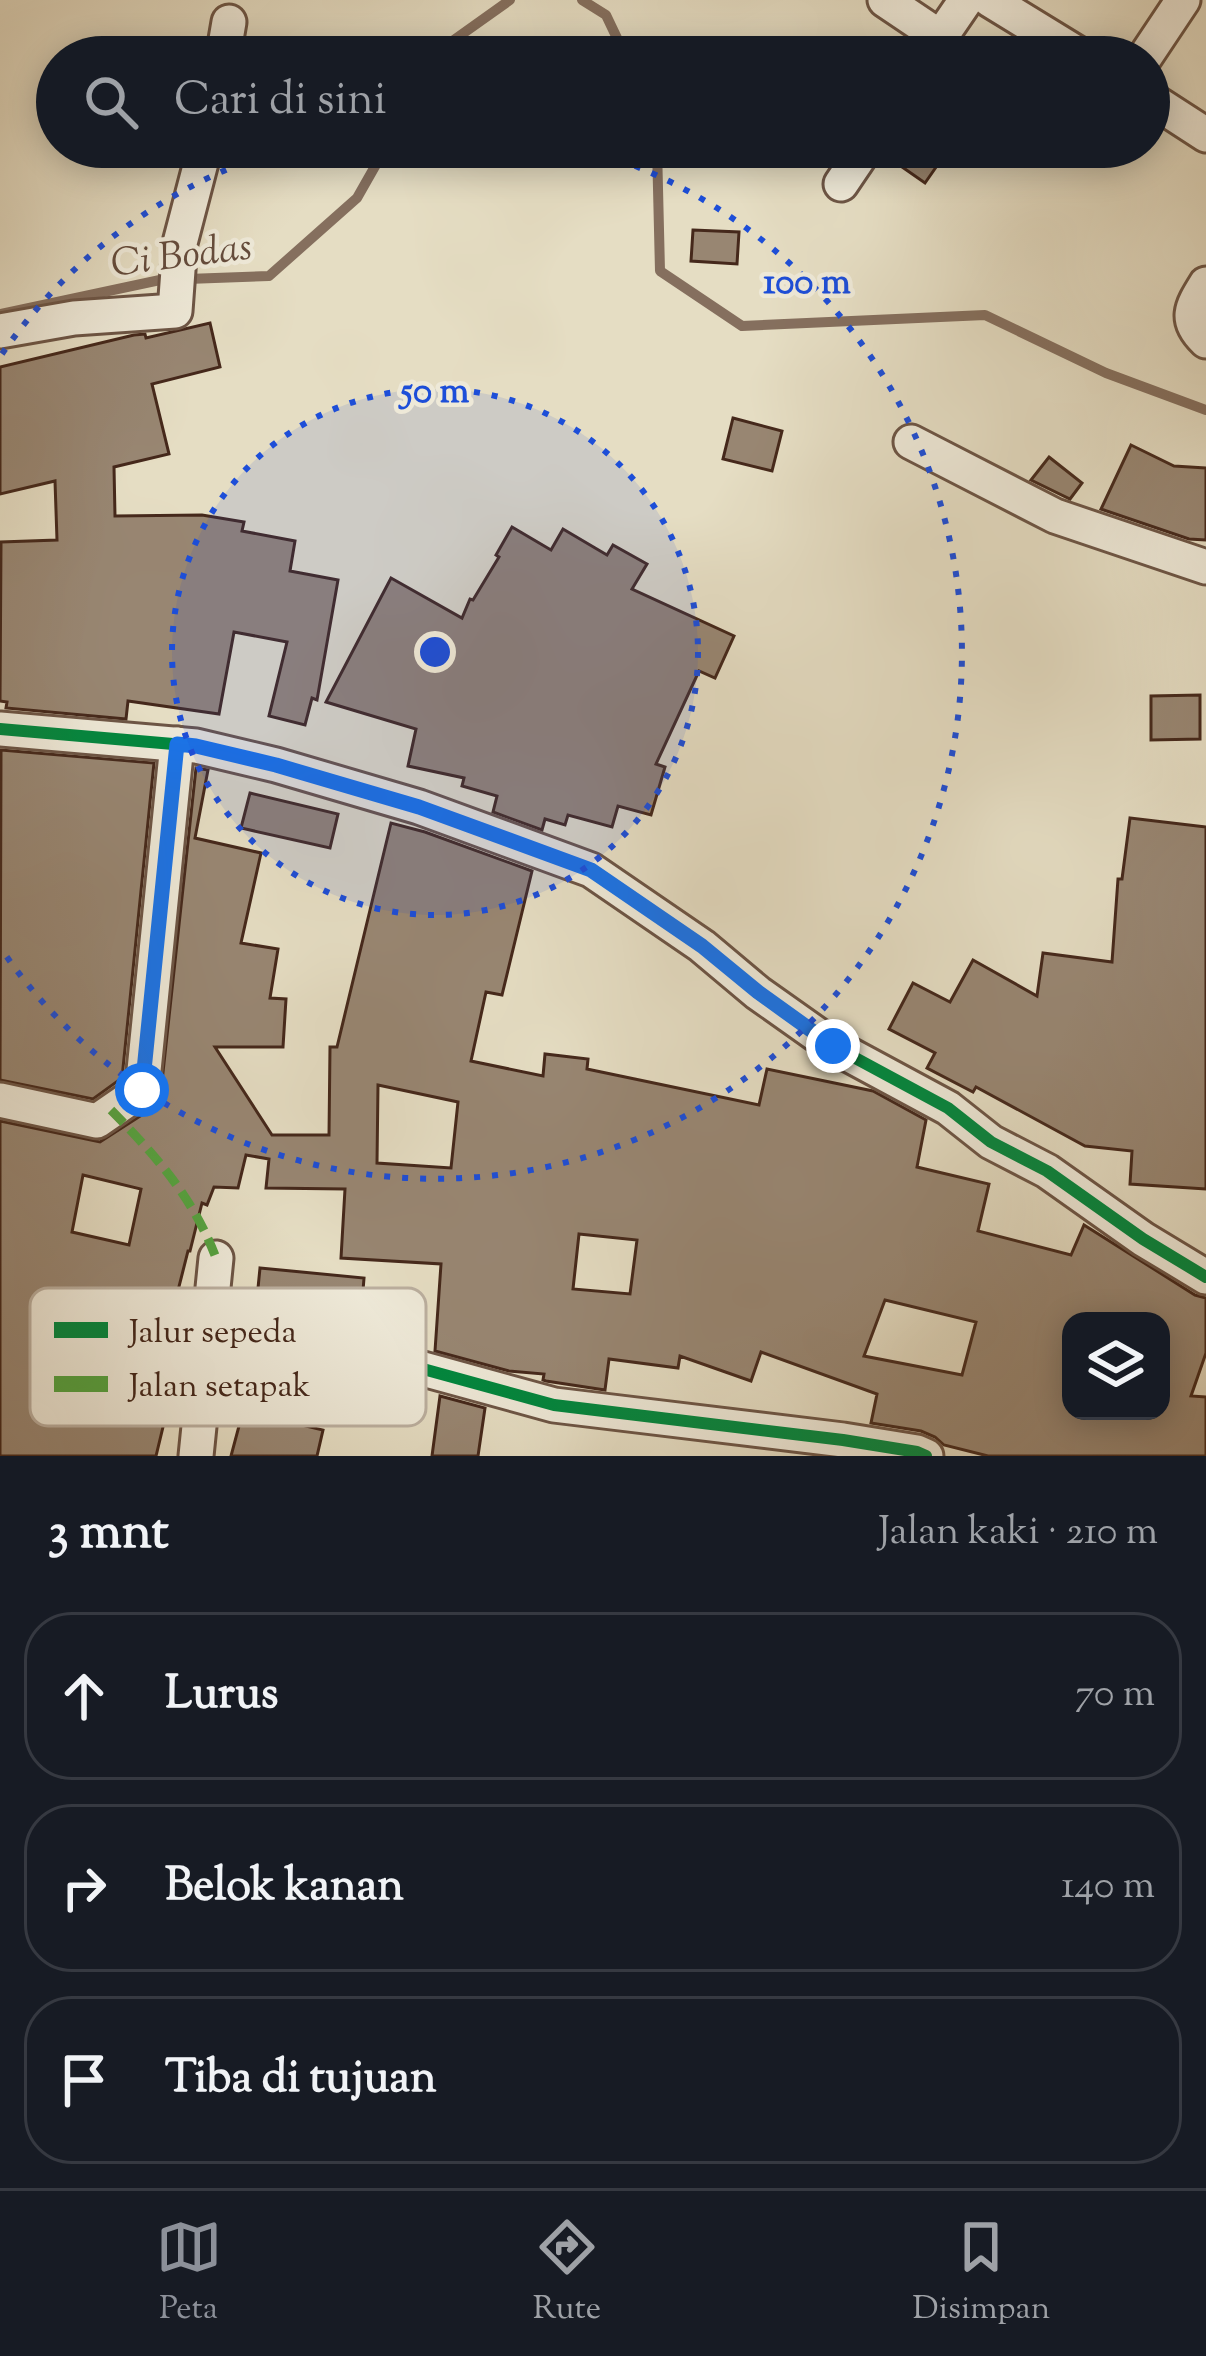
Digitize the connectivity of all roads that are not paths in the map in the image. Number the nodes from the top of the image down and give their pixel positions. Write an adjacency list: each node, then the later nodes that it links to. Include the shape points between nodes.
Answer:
1 (885, 0): 7 (street)
2 (966, 0): 8 (street)
3 (990, 0): 9 (street)
4 (1183, 0): 10 (street)
5 (230, 22): 6 (street)
6 (227, 36)
7 (923, 36)
8 (941, 36)
9 (1049, 36)
10 (1159, 36)
11 (1170, 112): 12 (street)
12 (1206, 135)
13 (200, 168): 17 (street, via 180,243 175,310)
14 (852, 168): 15 (street)
15 (841, 184)
16 (1206, 284): 18 (street, via 1191,313)
17 (0, 331)
18 (1206, 341)
19 (911, 442): 20 (street, via 1055,516)
20 (1206, 567)
21 (0, 729): 22 (street)
22 (177, 744): 23 (street, via 142,1090 97,1120); 25 (street, via 419,807 591,870 833,1046 948,1108)
23 (0, 1100)
24 (216, 1258): 26 (street)
25 (1206, 1277)
26 (213, 1288)
27 (426, 1370): 30 (street, via 554,1405)
28 (199, 1426): 29 (street)
29 (196, 1456)
30 (926, 1456)

